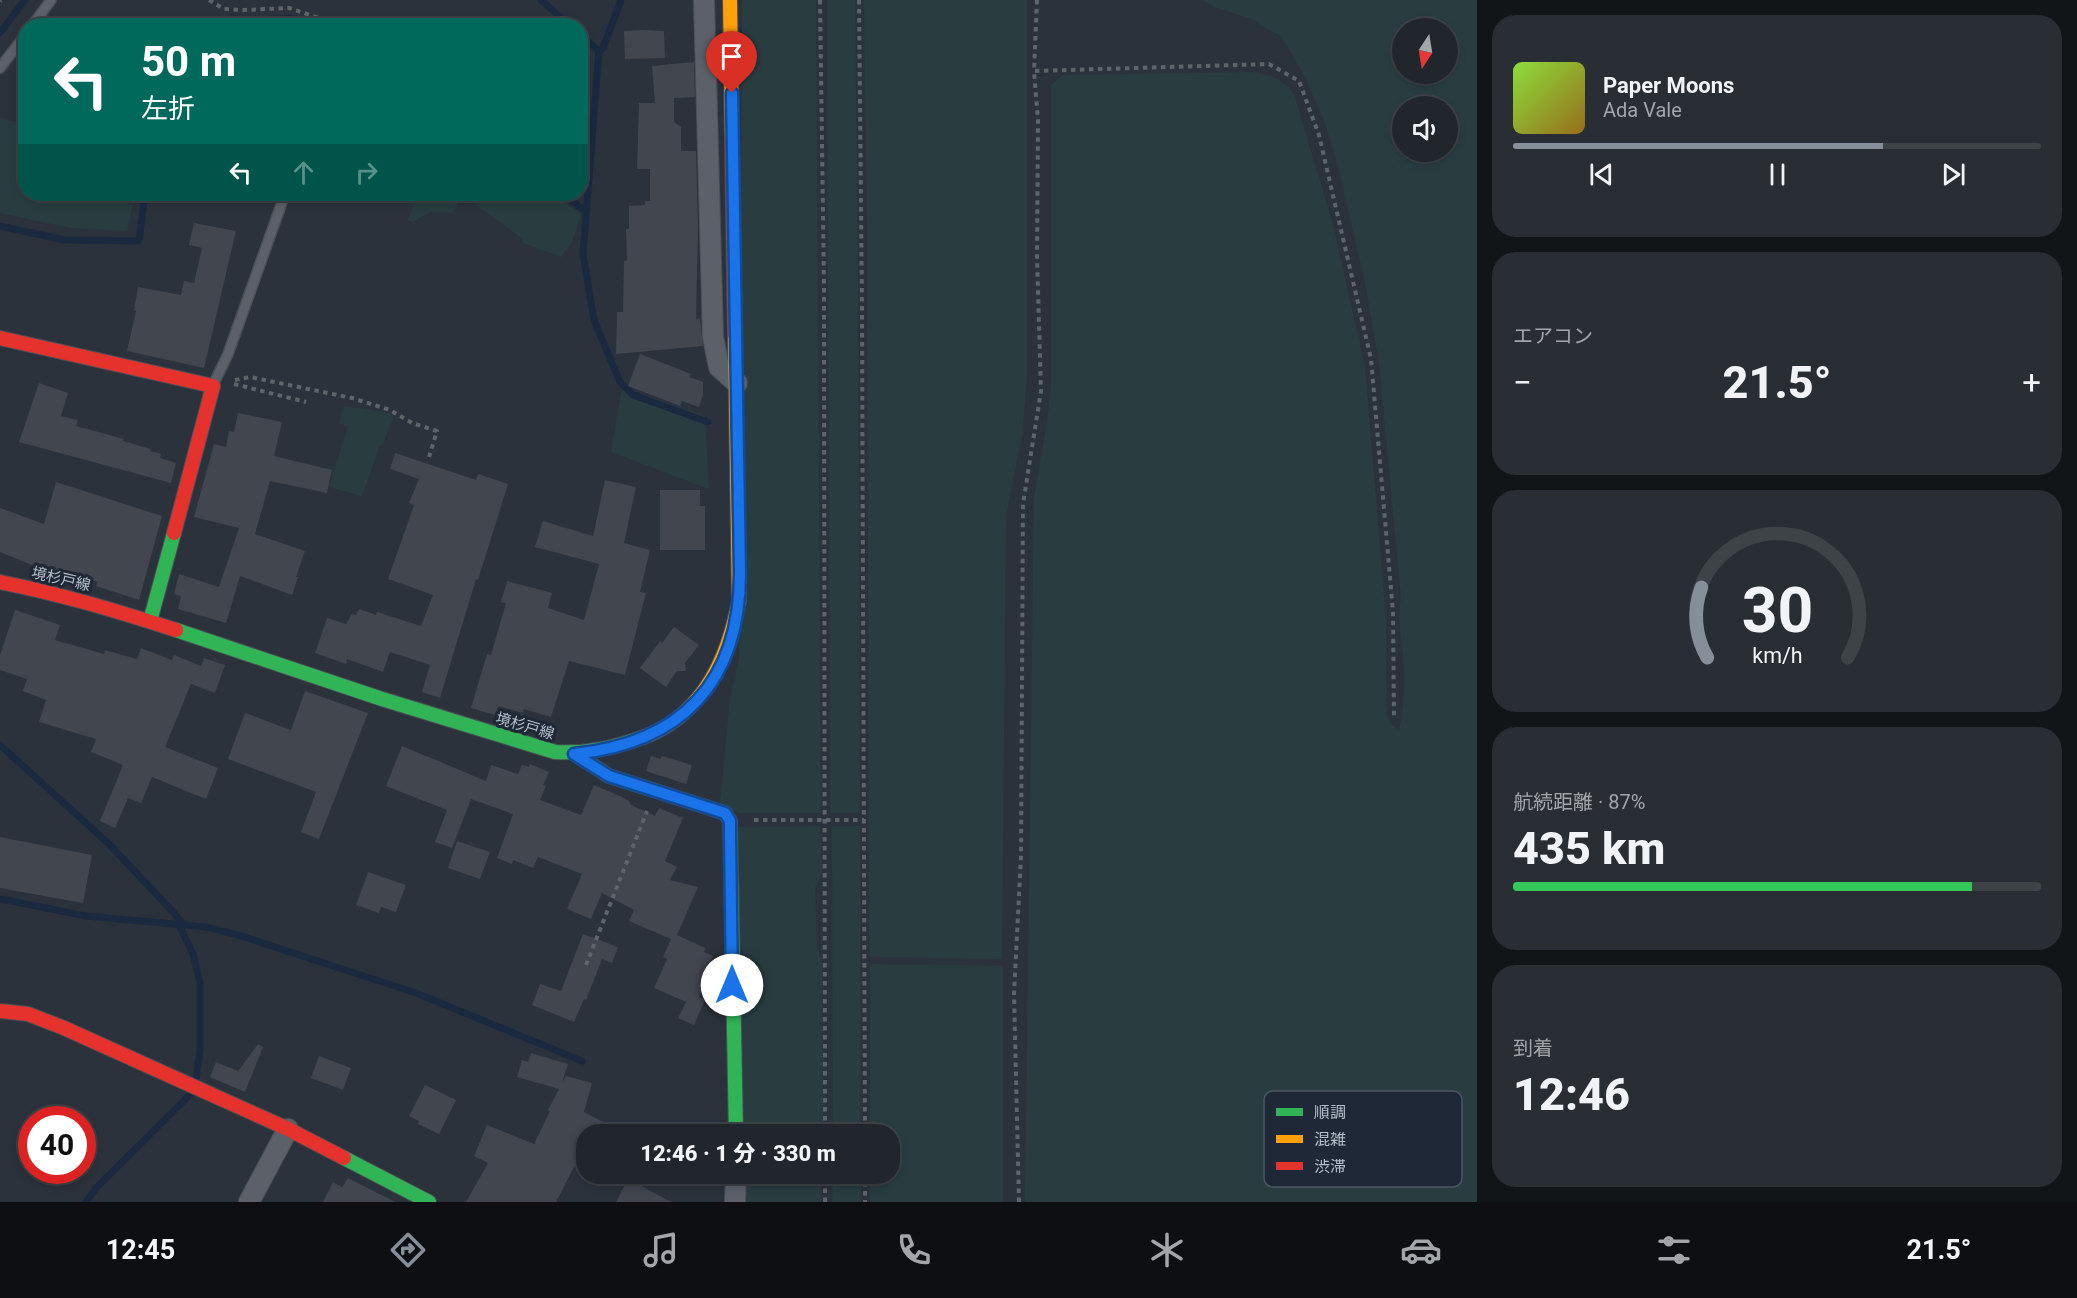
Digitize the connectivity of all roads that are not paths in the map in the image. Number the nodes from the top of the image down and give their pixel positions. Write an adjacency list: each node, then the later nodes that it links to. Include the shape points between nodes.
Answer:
1 (51, 0): 4 (lane)
2 (704, 0): 9 (street, via 713,337 719,367)
3 (730, 0): 9 (main road, 境杉戸線)
4 (38, 18)
5 (18, 44): 6 (lane)
6 (0, 68)
7 (283, 201): 10 (lane)
8 (0, 338): 10 (main road)
9 (737, 383): 13 (main road, 境杉戸線, via 739,601 725,658 691,708 660,730 620,746)
10 (219, 384): 12 (main road)
11 (0, 582): 12 (main road, 境杉戸線, via 56,593)
12 (150, 621): 13 (main road, 境杉戸線, via 516,741)
13 (574, 754): 15 (main road, via 609,776 725,813 730,821)
14 (0, 1011): 16 (main road, via 28,1014 64,1028)
15 (736, 1124)
16 (288, 1129): 18 (street); 19 (main road)
17 (736, 1184): 20 (street)
18 (249, 1202)
19 (429, 1202)
20 (735, 1202)

